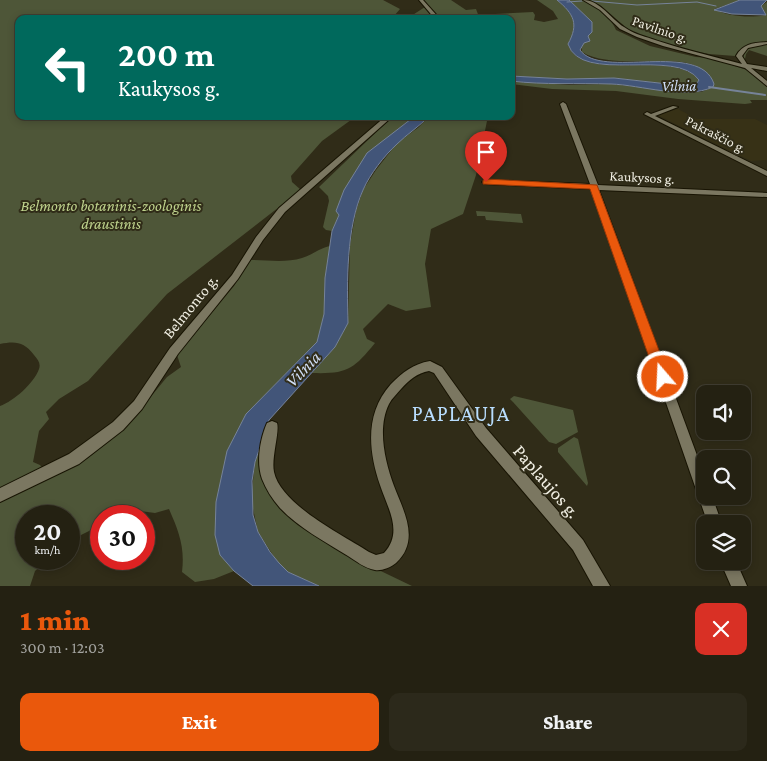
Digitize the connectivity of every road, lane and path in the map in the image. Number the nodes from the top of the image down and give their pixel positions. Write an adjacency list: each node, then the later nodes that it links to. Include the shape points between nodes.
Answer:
1 (421, 0): 3 (street)
2 (585, 0): 5 (street, Pavilnio g., via 633,34)
3 (434, 15)
4 (767, 43): 6 (street, via 743,49)
5 (720, 58): 6 (street, Pavilnio g.); 7 (street, Pavilnio g.)
6 (741, 59): 7 (street)
7 (747, 66): 8 (street, Pavilnio g.); 9 (street)
8 (767, 70)
9 (767, 84)
10 (563, 104): 15 (street)
11 (675, 107): 13 (street, Pakraščio g., via 654,115)
12 (386, 120): 18 (street, Belmonto g., via 282,210 235,277 174,351 138,405 118,426 74,459)
13 (767, 174)
14 (486, 182): 15 (street, Kaukysos g.)
15 (594, 187): 16 (street, Kaukysos g.); 19 (street)
16 (767, 195)
17 (272, 427): 21 (street, Paplaujos g., via 267,469 272,484 283,499 333,539 374,562 383,562 390,559 399,547 401,529 381,466 378,421 384,402 400,381 414,370 430,366 438,370 481,432 578,545)
18 (0, 495)
19 (712, 515)
20 (732, 570): 22 (street)
21 (602, 586)
22 (737, 586)

